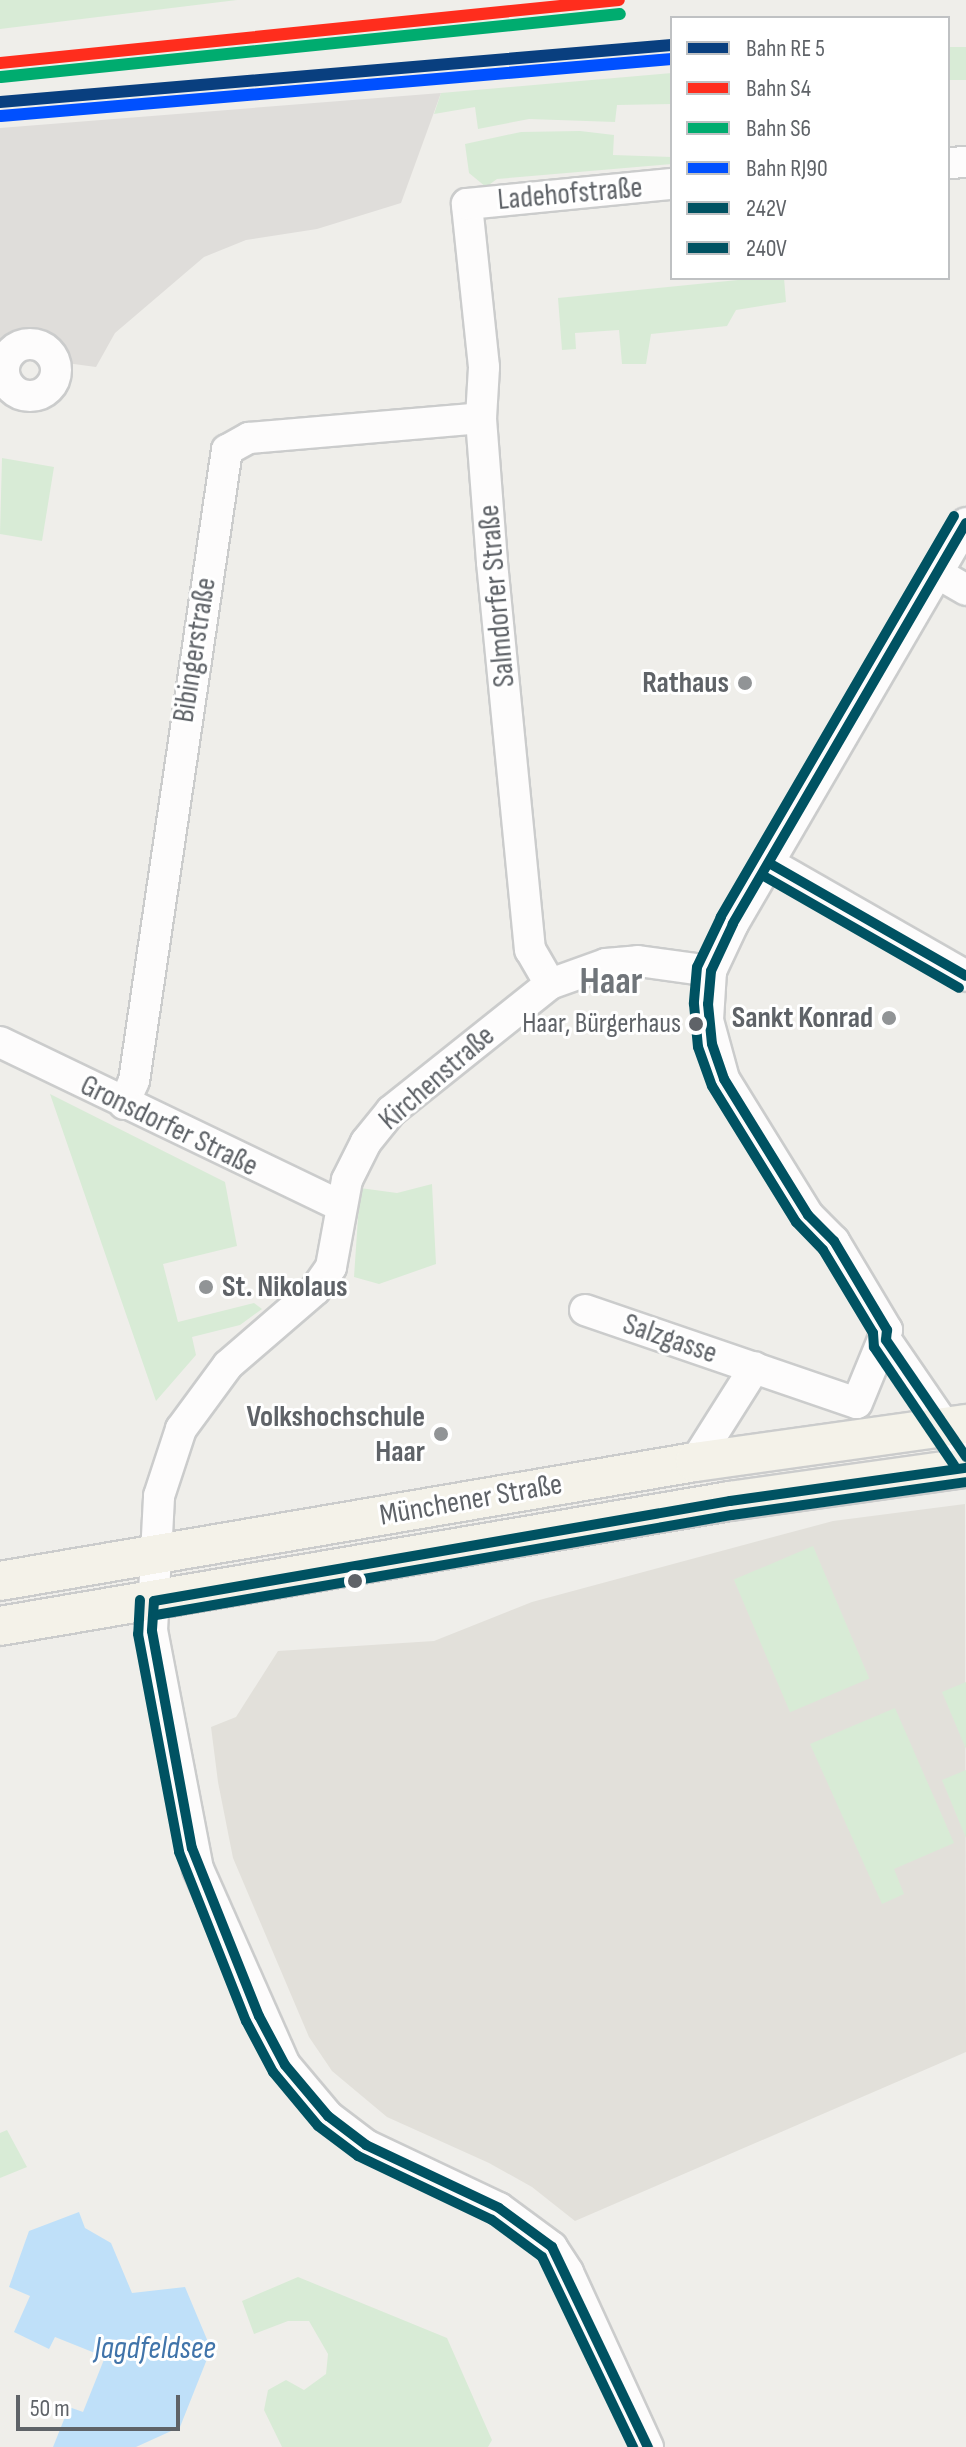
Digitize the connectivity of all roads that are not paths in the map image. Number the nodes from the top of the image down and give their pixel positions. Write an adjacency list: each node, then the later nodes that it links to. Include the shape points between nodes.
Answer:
1 (670, 184): 2 (street, Ladehofstraße)
2 (467, 204): 3 (street, Salmdorfer Straße, via 484,367)
3 (481, 418): 10 (street, Salmdorfer Straße, via 530,950); 12 (street, Bibingerstraße, via 249,438 227,450 134,1081)
4 (966, 523): 5 (street)
5 (937, 573): 6 (street); 7 (street)
6 (966, 590)
7 (769, 863): 8 (street); 9 (street)
8 (711, 971): 10 (street, Kirchenstraße, via 654,962 606,964); 15 (street, via 708,1020 724,1079 808,1215 834,1241 887,1330)
9 (966, 976)
10 (550, 984): 13 (street, Kirchenstraße, via 391,1111 366,1142)
11 (0, 1042): 12 (street, Gronsdorfer Straße)
12 (124, 1104): 13 (street, Gronsdorfer Straße)
13 (339, 1205): 22 (street, Kirchenstraße, via 331,1267 322,1281 228,1365 181,1429 159,1496)
14 (585, 1310): 16 (street, Salzgasse)
15 (886, 1340): 17 (street); 18 (street)
16 (755, 1367): 17 (street, Salzgasse); 20 (street, Salzgasse)
17 (859, 1420): 18 (main road, Münchener Straße); 20 (main road, Münchener Straße)
18 (954, 1425): 19 (street)
19 (966, 1457)
20 (695, 1462): 22 (main road, Münchener Straße)
21 (966, 1468): 24 (main road, Münchener Straße, via 730,1501)
22 (156, 1555): 23 (main road, Münchener Straße); 24 (street, Kirchenstraße)
23 (0, 1581)
24 (154, 1601): 25 (main road, Münchener Straße); 26 (street, Kirchenstraße, via 152,1631 192,1848 259,2016 285,2065 321,2110 366,2145 499,2208 552,2247)
25 (0, 1626)
26 (648, 2447)

